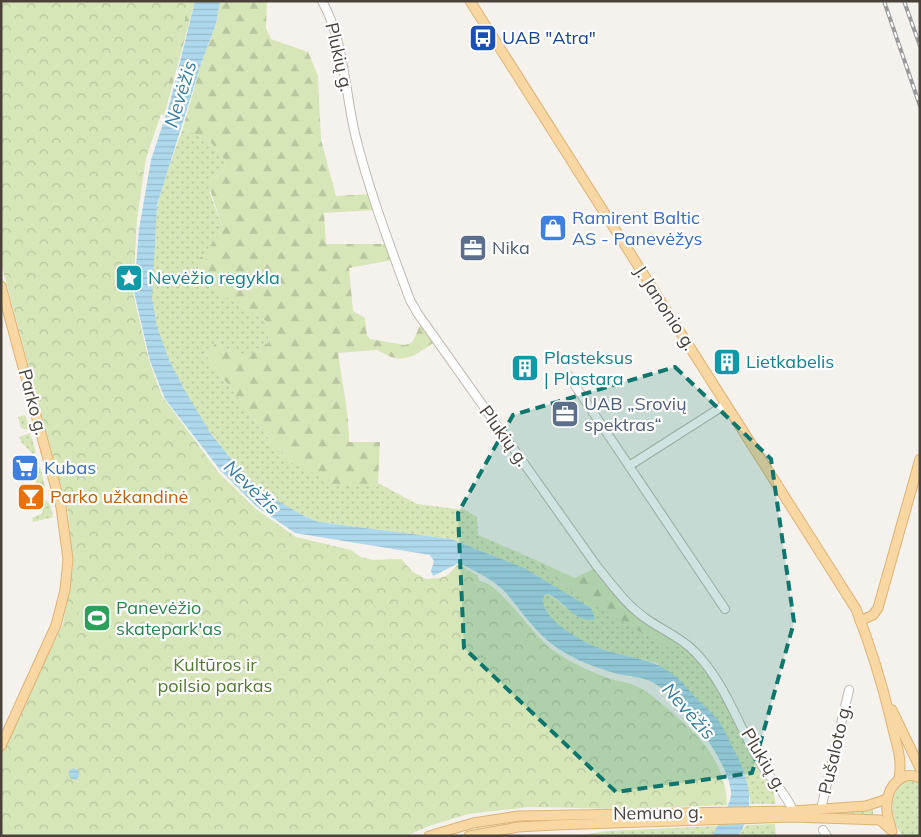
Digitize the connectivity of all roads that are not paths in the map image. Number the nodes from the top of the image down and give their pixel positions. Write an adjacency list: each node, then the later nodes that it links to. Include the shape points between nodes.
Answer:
1 (322, 1): 18 (street, Plukių g., via 332,23 367,177 414,307 617,592 648,620 680,639 705,663 736,712 763,767 790,803)
2 (470, 1): 5 (main road, J. Janonio g.)
3 (1, 286): 12 (main road, Parko g., via 61,507 68,558 65,590 56,625)
4 (568, 375): 7 (street)
5 (726, 404): 7 (street); 9 (main road, J. Janonio g., via 852,602)
6 (920, 459): 9 (main road, via 878,608 873,615)
7 (629, 466): 8 (street)
8 (725, 609)
9 (860, 621): 11 (main road, J. Janonio g.)
10 (849, 690): 17 (street, Pušaloto g.)
11 (886, 701): 13 (main road, J. Janonio g.); 14 (main road, J. Janonio g., via 900,752)
12 (1, 746)
13 (920, 768)
14 (899, 778): 15 (main road, via 910,775); 16 (main road)
15 (920, 778)
16 (887, 798): 17 (main road, Nemuno g., via 866,806); 21 (main road, via 887,814)
17 (821, 809): 18 (main road, Nemuno g.)
18 (793, 814): 19 (main road, Nemuno g.); 21 (main road, Nemuno g., via 880,820)
19 (648, 817): 20 (main road, Nemuno g., via 519,816 484,820); 23 (main road, Nemuno g., via 518,827)
20 (453, 832): 22 (main road, Nemuno g.)
21 (894, 833)
22 (429, 836)
23 (469, 836)

